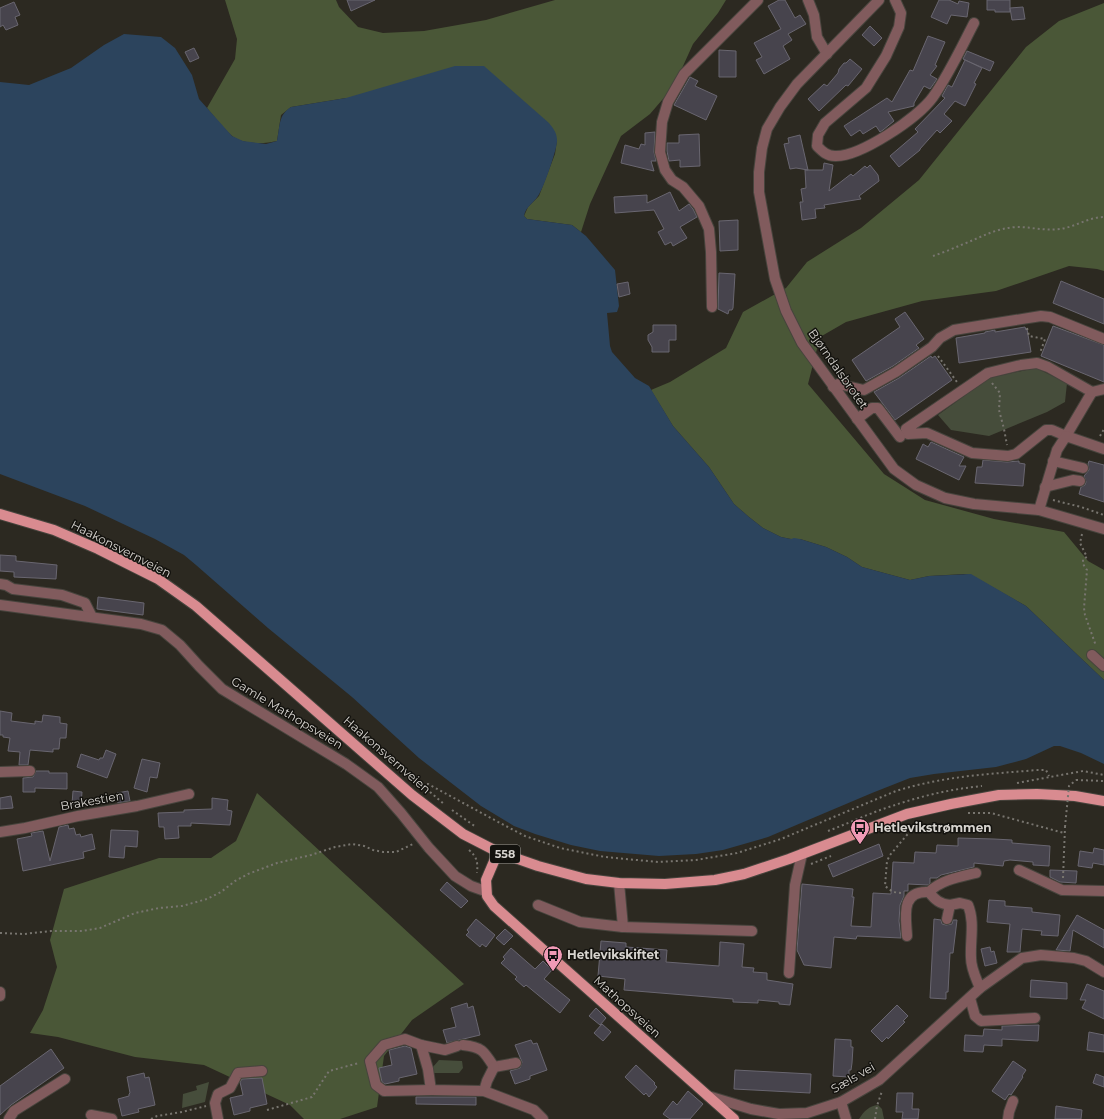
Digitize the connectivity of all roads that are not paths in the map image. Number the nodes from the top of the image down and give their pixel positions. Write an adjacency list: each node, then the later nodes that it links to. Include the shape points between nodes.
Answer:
1 (758, 0): 7 (street, via 684,74 668,102 662,122 660,152 665,170 699,206 709,229)
2 (808, 0): 6 (street, via 814,15 817,37)
3 (879, 0): 6 (street, Bjørndalsbrotet)
4 (895, 0): 5 (street, via 901,13 899,27 890,49 866,88 825,123 818,135 817,146 825,154 835,156 852,153 886,137 910,118 931,99)
5 (974, 23)
6 (827, 54): 9 (street, Bjørndalsbrotet, via 797,84 767,129 762,148 759,192 775,279 786,311 802,343)
7 (712, 307)
8 (1104, 339): 9 (street, via 1050,317 1041,316 954,330 896,372 864,390 838,384)
9 (833, 387): 12 (street, Bjørndalsbrotet)
10 (1104, 389): 11 (street)
11 (1092, 392): 13 (street); 13 (street, via 1048,367 1037,363 1021,365 988,373 906,429 908,434 927,433 972,453 1008,456 1016,454 1046,430)
12 (857, 419): 14 (street, via 872,408 878,408); 20 (street, Bjørndalsbrotet, via 894,469 916,485 945,498 974,504)
13 (1066, 436): 15 (street); 16 (street, via 1056,450)
14 (900, 437)
15 (1104, 449)
16 (1053, 461): 17 (street); 19 (street)
17 (1083, 468)
18 (1080, 481): 19 (street, via 1073,480)
19 (1045, 487): 20 (street)
20 (1039, 510): 22 (street, Bjørndalsbrotet)
21 (0, 514): 33 (main road, Haakonsvernveien / 558, via 54,530 158,579 196,606 412,795 463,834)
22 (1104, 528)
23 (0, 584): 25 (street, via 13,589 62,595 74,599 85,603)
24 (0, 605): 25 (street, Gamle Mathopsveien)
25 (92, 617): 38 (street, Gamle Mathopsveien, via 141,624 162,630 222,689 346,764 378,787 422,841 455,876)
26 (1092, 655): 27 (street)
27 (1104, 666)
28 (30, 771): 29 (street)
29 (0, 772)
30 (189, 794): 32 (street, Brakestien)
31 (1104, 801): 34 (main road, Haakonsvernveien / 558, via 1075,796 999,795 907,814)
32 (0, 832)
33 (498, 852): 37 (main road, Haakonsvernveien / 558, via 586,879); 38 (main road, via 486,880)
34 (802, 854): 37 (main road, Haakonsvernveien / 558, via 744,874 715,880 664,884); 48 (street, via 795,885)
35 (1019, 870): 39 (street, via 1062,890)
36 (976, 873): 40 (street, via 955,877)
37 (619, 883): 44 (street)
38 (486, 891): 61 (main road, Mathopsveien, via 494,906)
39 (1104, 891)
40 (929, 892): 42 (street, via 936,900); 46 (street, via 914,894 908,900)
41 (538, 905): 44 (street, via 580,922)
42 (950, 905): 43 (street); 49 (street, via 968,905 972,915 972,969)
43 (947, 919)
44 (623, 928): 45 (street)
45 (752, 931)
46 (907, 936)
47 (1104, 972): 49 (street, Sæls vei, via 1074,958 1022,958)
48 (789, 973)
49 (980, 988): 52 (street, Sæls vei)
50 (0, 992): 51 (street)
51 (0, 996)
52 (970, 998): 53 (street, via 976,1016 981,1021); 63 (street, Sæls vei, via 884,1076)
53 (1035, 1018)
54 (421, 1045): 56 (street, via 445,1050 475,1046); 59 (street); 59 (street, via 406,1039 384,1045 370,1061 376,1085 384,1091)
55 (516, 1063): 56 (street)
56 (494, 1067): 60 (street)
57 (262, 1071): 67 (street, via 238,1073 230,1088 218,1094 214,1103)
58 (65, 1079): 65 (street, via 14,1111)
59 (431, 1090): 60 (street)
60 (484, 1091): 68 (street, via 534,1110)
61 (708, 1096): 63 (street, Sæls vei, via 751,1109 779,1114 807,1113); 69 (main road, Mathopsveien)
62 (1014, 1101): 71 (street, via 1008,1112)
63 (841, 1102): 70 (street)
64 (91, 1115): 66 (street)
65 (9, 1119)
66 (112, 1119)
67 (218, 1119)
68 (543, 1119)
69 (734, 1119)
70 (846, 1119)
71 (1008, 1119)

